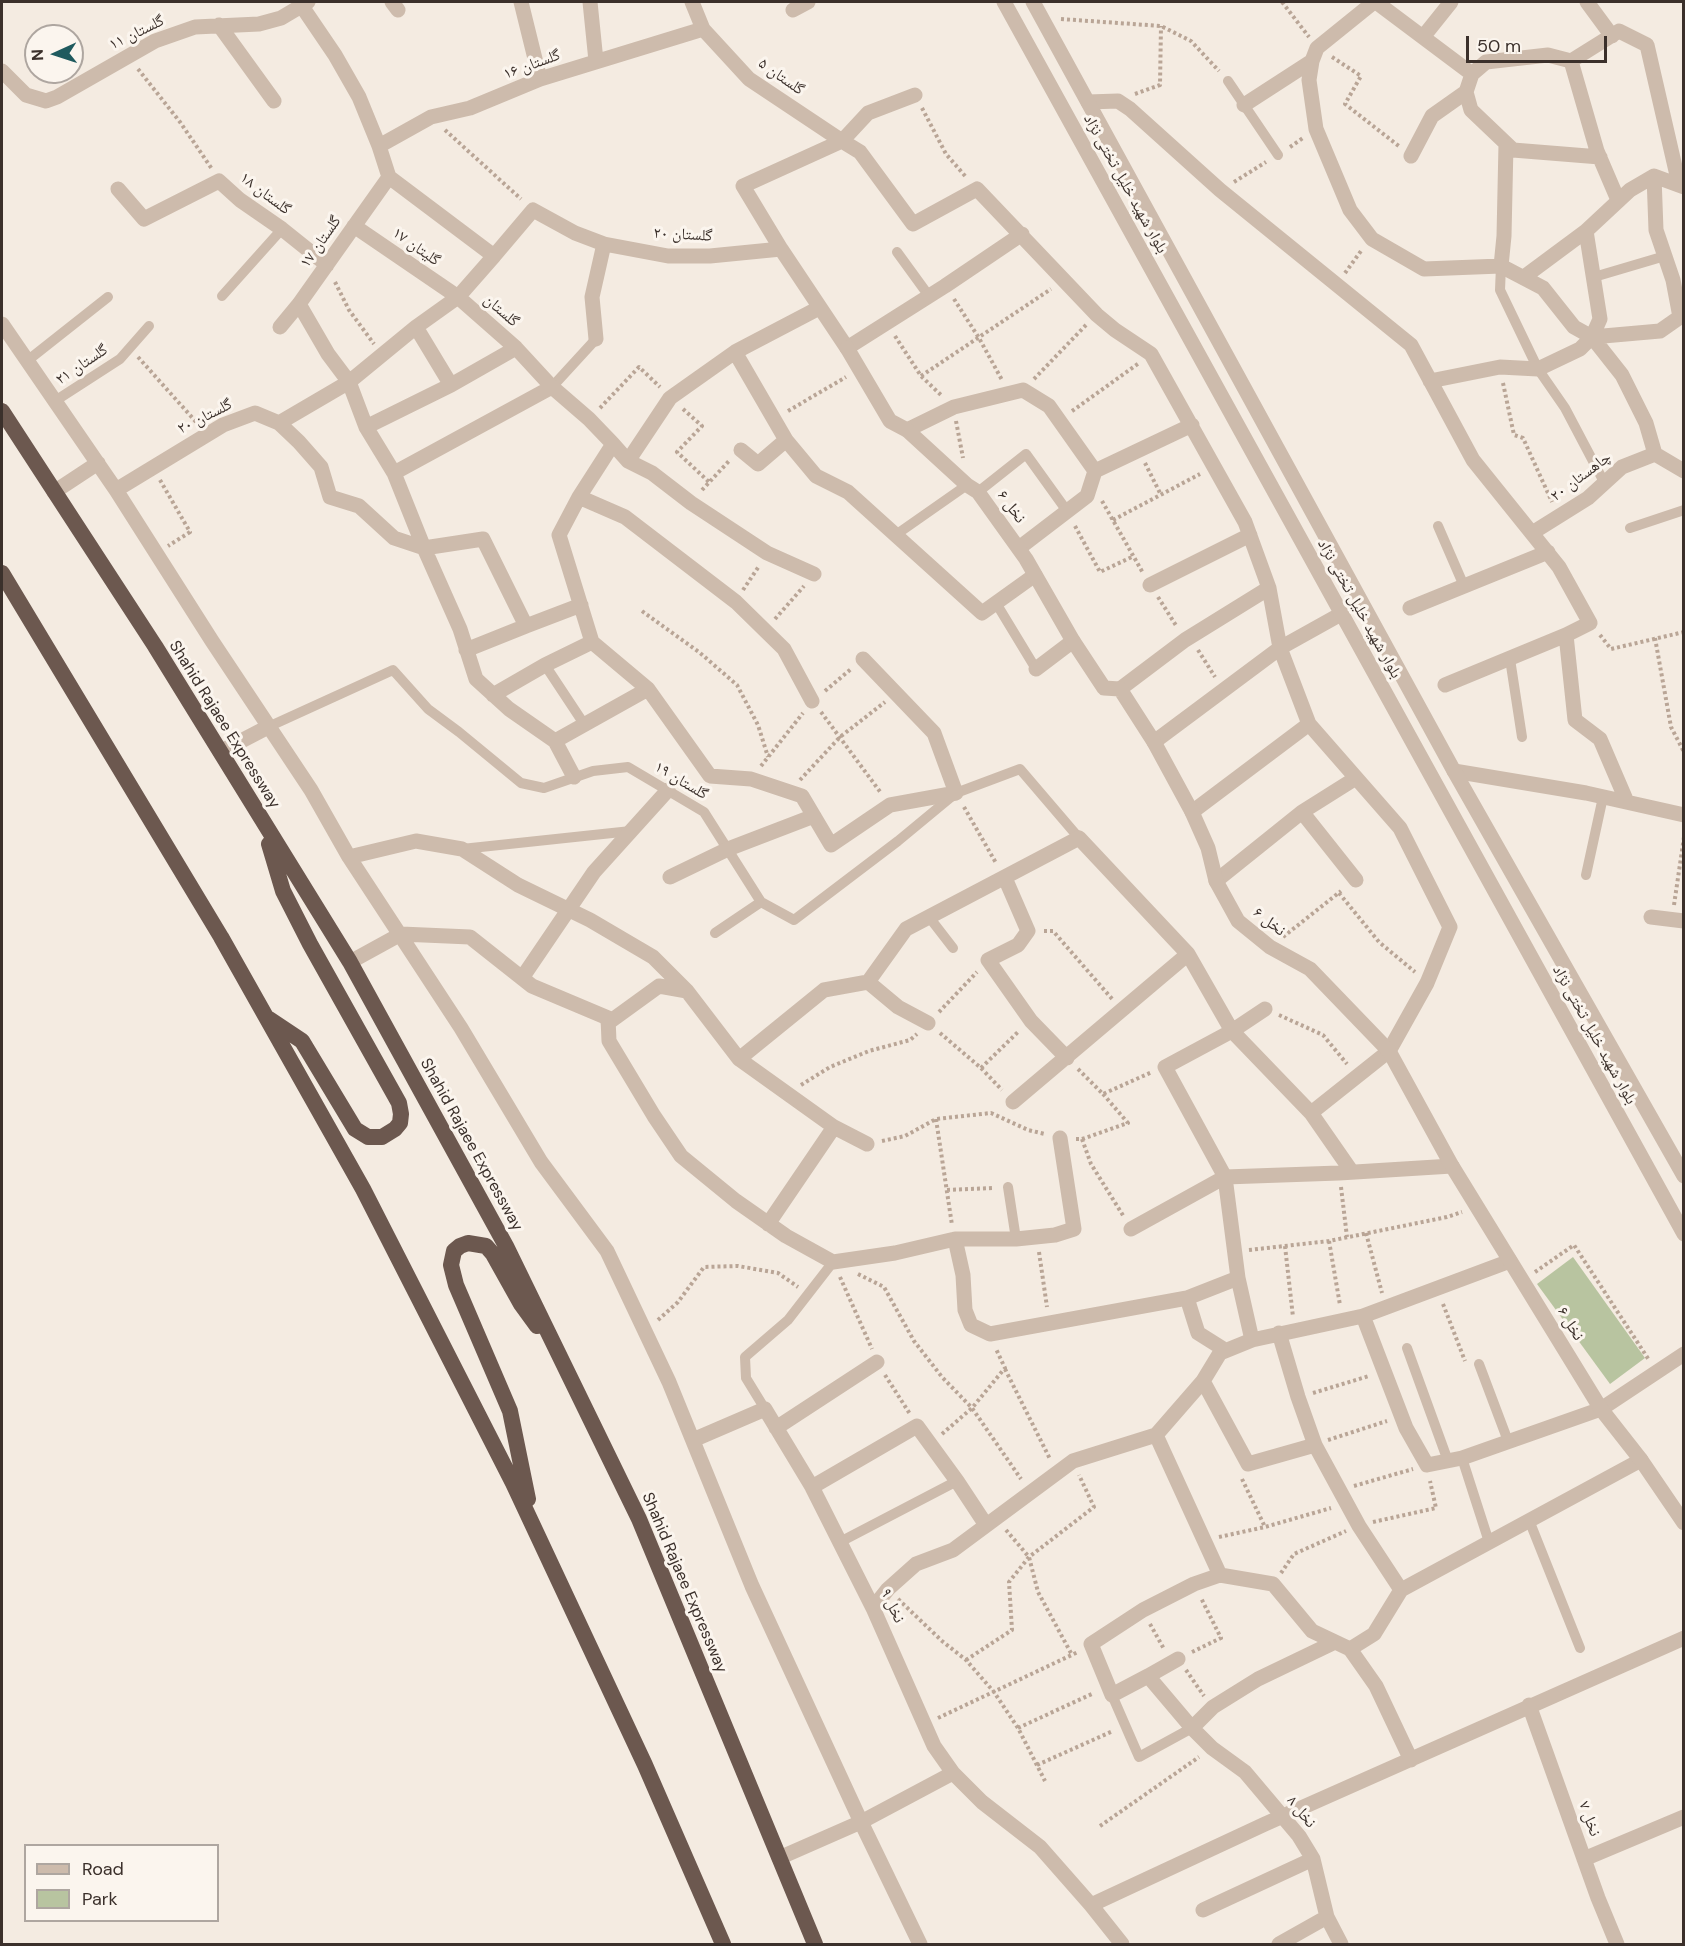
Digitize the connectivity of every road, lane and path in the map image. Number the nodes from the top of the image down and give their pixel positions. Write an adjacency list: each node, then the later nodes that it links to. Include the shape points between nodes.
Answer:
1 (521, 2): 25 (street)
2 (590, 2): 21 (street)
3 (692, 2): 16 (street, گلستان ۵)
4 (808, 2): 12 (street)
5 (1004, 2): 153 (street, بلوار شهید خلیل تختی نژاد)
6 (1033, 2): 13 (street, بلوار شهید خلیل تختی نژاد)
7 (1282, 2): 19 (path)
8 (1375, 2): 18 (street); 19 (street)
9 (1450, 2): 18 (street)
10 (1587, 2): 17 (street)
11 (303, 3): 14 (street, گلستان ۱۱, via 281,18 259,24); 36 (street, via 359,97)
12 (793, 10)
13 (1042, 18): 15 (path); 31 (street, بلوار شهید خلیل تختی نژاد)
14 (219, 25): 20 (street, گلستان ۱۱, via 195,27 154,41); 29 (street)
15 (1161, 26): 26 (path, via 1191,41); 30 (path, via 1160,85)
16 (703, 29): 21 (street, گلستان ۱۶); 34 (street, گلستان ۵, via 749,79)
17 (1612, 36): 22 (street); 40 (street, via 1619,31 1647,45)
18 (1422, 37): 24 (street)
19 (1315, 54): 32 (street); 38 (path, via 1361,76 1345,104); 53 (street, via 1309,80 1316,129 1350,210)
20 (128, 57): 23 (street, گلستان ۱۱, via 46,101 26,95); 43 (path, گلستان ۱۸, via 180,122)
21 (596, 61): 25 (street, گلستان ۱۶)
22 (1571, 61): 24 (street, via 1548,55 1486,62); 39 (street)
23 (2, 71)
24 (1472, 74): 27 (street)
25 (540, 80): 33 (street, گلستان ۱۶, via 470,108)
26 (1228, 81): 32 (lane)
27 (1466, 92): 35 (street, via 1471,110); 38 (street, via 1432,116)
28 (915, 95): 34 (street, via 868,113); 46 (path, via 946,154)
29 (274, 101)
30 (1118, 101): 31 (street); 64 (street)
31 (1088, 102): 186 (street, بلوار شهید خلیل تختی نژاد)
32 (1244, 105): 37 (lane)
33 (431, 117): 36 (street, گلستان ۱۶); 48 (path)
34 (842, 141): 46 (street, گلستان ۵, via 860,152 913,224); 55 (street, via 744,186)
35 (1506, 144): 39 (street, via 1513,150); 60 (street)
36 (379, 146): 42 (street)
37 (1278, 155)
38 (1411, 156)
39 (1600, 157): 47 (street)
40 (1679, 166): 44 (street)
41 (1654, 176): 44 (street); 47 (street); 58 (street, via 1656,230)
42 (388, 177): 49 (street, گلستان ۱۷); 57 (street)
43 (219, 181): 45 (street, via 144,219); 50 (street, گلستان ۱۸)
44 (1681, 185)
45 (117, 189)
46 (977, 189): 52 (street)
47 (1618, 200): 51 (street)
48 (533, 210): 54 (street, گلستان ۲۰); 57 (street)
49 (354, 226): 59 (street, گلستان ۱۷); 69 (street, گلیتان ۱۷)
50 (282, 229): 59 (street, گلستان ۱۸); 66 (lane)
51 (1586, 231): 61 (street); 62 (street)
52 (1022, 234): 63 (street); 65 (street)
53 (1372, 239): 60 (street, via 1424,269); 64 (path)
54 (603, 244): 55 (street, گلستان ۲۰, via 668,256); 79 (street, via 592,297)
55 (781, 249): 71 (street)
56 (897, 252): 67 (lane)
57 (494, 256): 69 (street, گلستان)
58 (1665, 256): 62 (lane); 77 (street, via 1680,317 1660,331)
59 (327, 265): 70 (street, گلستان ۱۷); 85 (path, via 349,310)
60 (1500, 266): 61 (street); 89 (lane, via 1500,290)
61 (1524, 277): 77 (street, via 1543,288 1574,327)
62 (1594, 277): 77 (street, via 1600,319)
63 (1064, 280): 72 (street); 78 (path)
64 (1337, 285): 91 (street, via 1411,345)
65 (945, 286): 67 (street); 78 (path)
66 (222, 296)
67 (930, 296): 82 (street)
68 (108, 297): 86 (lane)
69 (458, 297): 76 (street); 81 (street, گلستان)
70 (299, 304): 75 (street, گلستان ۱۷); 92 (street)
71 (819, 309): 82 (street); 83 (street)
72 (1097, 315): 84 (street); 95 (path)
73 (2, 324): 86 (street)
74 (149, 326): 80 (lane, گلستان ۲۱)
75 (280, 327)
76 (416, 327): 85 (street); 93 (street)
77 (1592, 337): 89 (street, via 1580,349); 111 (street, via 1622,375 1646,423)
78 (979, 338): 90 (path); 95 (path)
79 (596, 339): 94 (lane)
80 (130, 348): 97 (lane, گلستان ۲۱); 106 (path)
81 (516, 348): 93 (street); 94 (street, گلستان)
82 (848, 348): 88 (street, نخل ۶)
83 (735, 352): 96 (street); 100 (street)
84 (1151, 354): 101 (path); 103 (street)
85 (383, 355): 92 (street)
86 (27, 361): 97 (street)
87 (1500, 367): 89 (street); 91 (street); 129 (path, via 1514,435 1523,438)
88 (859, 369): 100 (path); 105 (street, نخل ۶, via 890,421)
89 (1538, 369): 120 (lane, via 1565,408)
90 (921, 376)
91 (1430, 381): 133 (street, via 1473,460)
92 (349, 382): 102 (street); 104 (street)
93 (451, 385): 104 (street)
94 (552, 387): 99 (street, گلستان); 117 (street)
95 (1016, 392): 101 (street, via 1049,406); 105 (street, via 954,407)
96 (670, 398): 99 (path, via 639,367); 112 (street); 119 (path, via 702,426 677,452)
97 (55, 401): 113 (street)
98 (2, 411): 123 (highway, Shahid Rajaee Expressway)
99 (589, 419): 108 (street, گلستان)
100 (774, 420): 107 (street)
101 (1059, 420): 118 (street)
102 (279, 423): 106 (street, گلستان ۲۰, via 255,413); 136 (street, via 321,468 330,497 358,506 394,538)
103 (1192, 425): 110 (street); 115 (street)
104 (366, 427): 117 (street)
105 (907, 430): 121 (street, نخل ۶)
106 (207, 434): 114 (street, گلستان ۲۰)
107 (786, 440): 109 (street, via 758,464); 134 (street, via 816,476 848,492)
108 (613, 444): 112 (street, گلستان); 125 (street)
109 (741, 450): 119 (path)
110 (1138, 451): 118 (street); 124 (path)
111 (1655, 454): 116 (street); 120 (street, چاهستان ۲۰, via 1622,467)
112 (628, 461): 126 (street, via 652,473)
113 (98, 463): 122 (street); 123 (street)
114 (153, 467): 122 (street, گلستان ۲۰); 138 (path, via 190,532)
115 (1214, 467): 124 (path); 135 (street)
116 (1683, 471)
117 (394, 473): 136 (street)
118 (1093, 477): 128 (street, via 1087,496); 130 (path)
119 (709, 482): 126 (path)
120 (1604, 482): 129 (street, چاهستان ۲۰, via 1588,498)
121 (972, 488): 128 (lane, via 1026,454); 134 (lane); 137 (street, نخل ۶)
122 (116, 490): 138 (street)
123 (54, 492): 183 (highway, Shahid Rajaee Expressway)
124 (1161, 495): 130 (path)
125 (579, 497): 148 (street, via 625,517); 150 (street, via 559,535)
126 (691, 503): 140 (street)
127 (1683, 510): 132 (lane)
128 (1066, 511): 137 (street); 141 (path, via 1100,572)
129 (1559, 516): 133 (street, چاهستان ۲۰)
130 (1113, 520): 141 (path)
131 (1438, 526): 146 (lane)
132 (1630, 528)
133 (1532, 533): 139 (street)
134 (897, 534): 149 (street, via 982,613)
135 (1250, 536): 145 (street); 147 (street)
136 (424, 548): 155 (street, via 483,539); 164 (street)
137 (1019, 548): 144 (street, نخل ۶)
138 (158, 552): 178 (street)
139 (1548, 552): 146 (street); 154 (street)
140 (767, 553): 143 (street); 148 (path)
141 (1134, 556): 145 (path)
142 (2, 573): 231 (highway)
143 (814, 574): 156 (path)
144 (1035, 575): 149 (street); 161 (street, نخل ۶)
145 (1150, 585): 159 (path)
146 (1464, 586): 151 (street)
147 (1269, 588): 159 (street); 163 (street)
148 (736, 602): 156 (street)
149 (996, 603): 168 (lane)
150 (580, 605): 155 (street); 162 (street)
151 (1410, 608)
152 (642, 611): 185 (path, via 737,685 758,725)
153 (1341, 614): 163 (street); 261 (street, بلوار شهید خلیل تختی نژاد)
154 (1590, 623): 158 (street); 160 (path, via 1611,649)
155 (526, 626): 164 (street)
156 (765, 631): 175 (street, via 784,649)
157 (1683, 632): 160 (path)
158 (1566, 635): 166 (street); 193 (street, via 1575,720 1600,739)
159 (1188, 638): 171 (street); 172 (path)
160 (1655, 638): 184 (path, via 1671,728)
161 (1073, 641): 168 (street); 171 (street, نخل ۶, via 1104,687)
162 (592, 642): 167 (street); 170 (street)
163 (1280, 648): 172 (street); 177 (street)
164 (466, 650): 174 (street, via 476,679)
165 (863, 659): 173 (street)
166 (1510, 659): 169 (street); 180 (lane)
167 (545, 665): 174 (street); 176 (lane)
168 (1036, 669)
169 (1445, 685)
170 (648, 689): 176 (street); 190 (street, via 710,776 751,779)
171 (1120, 689): 182 (street, نخل ۶)
172 (1223, 690): 182 (street)
173 (896, 693): 179 (path); 191 (street, via 934,733)
174 (493, 695): 181 (street)
175 (812, 701): 179 (path)
176 (584, 724): 181 (street)
177 (1309, 724): 188 (street); 195 (street)
178 (268, 727): 183 (street); 187 (lane, گلستان ۱۹, via 393,670 428,709 521,783 544,788); 205 (street, via 311,790)
179 (840, 737): 190 (path); 194 (path)
180 (1522, 737)
181 (555, 741): 187 (street)
182 (1154, 742): 195 (street, نخل ۶)
183 (220, 752): 199 (highway, Shahid Rajaee Expressway)
184 (1683, 752)
185 (768, 757)
186 (1454, 771): 192 (street); 253 (street, بلوار شهید خلیل تختی نژاد)
187 (574, 777): 189 (lane, گلستان ۱۹, via 628,767)
188 (1356, 778): 196 (street); 227 (street, via 1400,828 1450,927)
189 (668, 790): 200 (street); 204 (lane, گلستان ۱۹, via 704,812)
190 (789, 791): 198 (street, via 802,796)
191 (956, 794): 194 (street); 202 (lane, گلستان ۱۹, via 1020,769); 208 (path); 212 (lane, گلستان ۱۹, via 794,920)
192 (1603, 797): 193 (street); 206 (lane)
193 (1627, 802): 197 (street)
194 (890, 805): 198 (street, via 831,845)
195 (1192, 812): 209 (street, نخل ۶, via 1208,848)
196 (1302, 812): 209 (street); 210 (street)
197 (1683, 815)
198 (814, 816): 204 (street)
199 (262, 820): 224 (highway, Shahid Rajaee Expressway); 231 (highway, via 283,891 399,1103 400,1123 382,1137 368,1137 356,1129 302,1041)
200 (631, 831): 203 (lane); 213 (street)
201 (1683, 837): 216 (path)
202 (1079, 838): 208 (street); 222 (street)
203 (462, 849): 205 (street, via 416,840); 213 (street, via 518,885)
204 (728, 849): 207 (street); 212 (lane, گلستان ۱۹)
205 (349, 857): 219 (street)
206 (1586, 875)
207 (670, 877)
208 (1005, 878): 215 (street); 217 (street)
209 (1216, 880): 220 (street, نخل ۶, via 1238,921)
210 (1356, 880): 211 (path)
211 (1339, 893): 220 (path); 227 (path, via 1379,942)
212 (761, 902): 218 (lane)
213 (567, 909): 225 (street); 228 (street, via 653,957)
214 (1651, 916): 216 (street)
215 (929, 917): 221 (lane); 226 (street, via 906,929)
216 (1678, 920)
217 (1028, 931): 223 (street, via 1018,945); 230 (path, via 1053,931)
218 (715, 933)
219 (401, 934): 224 (street); 225 (street, via 470,937); 281 (street, via 541,1162 607,1251)
220 (1270, 947): 236 (street, نخل ۶, via 1310,969)
221 (953, 948)
222 (1188, 954): 230 (street); 235 (street)
223 (988, 960): 232 (street); 234 (path)
224 (350, 962): 288 (highway, Shahid Rajaee Expressway, via 507,1246)
225 (522, 978): 233 (street, via 532,986 608,1018)
226 (868, 982): 234 (street, via 898,1007); 238 (street, via 824,990)
227 (1427, 982): 236 (street)
228 (687, 991): 233 (street, via 659,986); 238 (street)
229 (1265, 1009): 235 (street); 241 (path, via 1323,1035)
230 (1122, 1011): 237 (street)
231 (266, 1017): 319 (highway, via 363,1189)
232 (1031, 1021): 237 (street); 240 (path)
233 (608, 1023): 258 (street, via 609,1041 681,1156)
234 (928, 1023): 240 (path); 242 (path, via 910,1040 830,1067)
235 (1232, 1031): 239 (street); 245 (street)
236 (1389, 1050): 241 (street); 251 (street, نخل ۶)
237 (1067, 1058): 243 (path); 244 (street)
238 (740, 1059): 242 (street)
239 (1165, 1067): 243 (path); 254 (street)
240 (981, 1068): 244 (path)
241 (1357, 1077): 245 (street)
242 (788, 1094): 247 (street)
243 (1103, 1094): 249 (path, via 1128,1123)
244 (1013, 1102)
245 (1311, 1113): 252 (street)
246 (936, 1119): 248 (path, via 991,1113 1028,1130); 250 (path, via 905,1136); 256 (path)
247 (834, 1127): 250 (street); 258 (street)
248 (1060, 1138): 249 (path); 262 (street, via 1074,1229)
249 (1082, 1139): 259 (path, via 1091,1164)
250 (867, 1144)
251 (1452, 1166): 252 (street); 257 (street, نخل ۶)
252 (1346, 1173): 254 (street); 263 (path)
253 (1683, 1176)
254 (1225, 1177): 259 (street); 268 (street)
255 (1008, 1187): 256 (path); 265 (lane)
256 (947, 1190): 264 (path)
257 (1477, 1207): 260 (path); 269 (street, نخل ۶)
258 (768, 1224): 270 (street)
259 (1131, 1229)
260 (1366, 1233): 263 (path); 276 (path)
261 (1683, 1234)
262 (1037, 1237): 265 (street); 279 (path)
263 (1347, 1237): 266 (path)
264 (954, 1239): 265 (street); 270 (street); 283 (street, via 963,1275 965,1310 971,1325)
265 (1016, 1239)
266 (1329, 1241): 267 (path); 278 (path)
267 (1285, 1246): 268 (path); 280 (path)
268 (1236, 1252): 271 (street)
269 (1510, 1261): 272 (street, نخل ۶); 273 (street)
270 (833, 1262): 274 (lane, نخل ۹); 296 (path, via 884,1287 914,1341)
271 (1238, 1278): 275 (street); 284 (street)
272 (1522, 1281): 293 (path, via 1574,1245); 298 (street, نخل ۶)
273 (1437, 1289): 276 (street); 290 (path, via 1465,1362)
274 (808, 1294): 281 (path, via 778,1273 738,1266 704,1267 678,1302); 297 (lane, نخل ۹, via 788,1320 745,1357 746,1378)
275 (1187, 1298): 279 (street); 286 (street, via 1198,1333)
276 (1386, 1308): 277 (street)
277 (1363, 1316): 278 (street); 292 (street)
278 (1343, 1320): 280 (street)
279 (1049, 1323): 283 (street)
280 (1295, 1330): 282 (street)
281 (645, 1331): 302 (street)
282 (1279, 1333): 284 (street); 295 (street)
283 (990, 1334): 291 (path)
284 (1252, 1340): 286 (street)
285 (1407, 1348): 306 (lane)
286 (1225, 1350): 294 (street)
287 (1683, 1354): 293 (street)
288 (561, 1358): 319 (highway, via 521,1304 486,1246 460,1245 454,1251 451,1265 456,1285 510,1411); 359 (highway, Shahid Rajaee Expressway, via 639,1519)
289 (877, 1362): 300 (street)
290 (1479, 1364): 303 (lane)
291 (1005, 1368): 296 (path); 311 (path)
292 (1384, 1371): 295 (path); 299 (street)
293 (1656, 1371): 298 (street)
294 (1203, 1381): 301 (street); 309 (street)
295 (1298, 1397): 305 (street)
296 (972, 1408): 304 (path); 314 (path)
297 (765, 1409): 300 (street, نخل ۹); 302 (street)
298 (1601, 1409): 303 (street); 307 (street, نخل ۶)
299 (1402, 1416): 305 (path); 310 (street)
300 (776, 1428): 313 (street, نخل ۹)
301 (1156, 1435): 308 (street); 322 (street)
302 (693, 1440): 357 (street, via 752,1586)
303 (1508, 1441): 306 (street)
304 (930, 1444): 312 (street); 313 (street, via 917,1426)
305 (1316, 1445): 309 (street); 315 (street)
306 (1455, 1460): 310 (street); 324 (lane)
307 (1641, 1460): 317 (street); 318 (street, نخل ۶)
308 (1073, 1461): 311 (street); 325 (path, via 1094,1507)
309 (1248, 1464): 321 (path, via 1241,1477)
310 (1427, 1465): 315 (path); 320 (path, via 1436,1508)
311 (1057, 1473): 314 (street)
312 (957, 1480): 316 (street); 323 (lane)
313 (812, 1487): 323 (street, نخل ۹)
314 (1031, 1492): 316 (street)
315 (1342, 1497): 320 (street); 321 (path)
316 (991, 1521): 325 (path); 329 (street, via 953,1550 916,1564)
317 (1529, 1521): 324 (street); 336 (lane)
318 (1683, 1523)
319 (533, 1526): 365 (highway, via 645,1765)
320 (1359, 1526): 328 (path, via 1294,1554); 330 (street)
321 (1265, 1527): 322 (path)
322 (1205, 1540): 326 (street)
323 (840, 1542): 331 (street, نخل ۹)
324 (1489, 1542): 330 (street)
325 (1029, 1557): 338 (path, via 1038,1592); 339 (path, via 1009,1582 1012,1630)
326 (1220, 1575): 327 (street); 328 (street)
327 (1194, 1584): 332 (street); 340 (path, via 1221,1638)
328 (1273, 1584): 334 (street, via 1312,1632)
329 (888, 1589): 331 (street); 339 (path)
330 (1401, 1590): 337 (street, via 1374,1634)
331 (873, 1608): 346 (street, نخل ۹)
332 (1143, 1610): 335 (street); 340 (path)
333 (1683, 1638): 344 (street)
334 (1335, 1642): 337 (street); 345 (street, via 1258,1679)
335 (1091, 1644): 338 (path); 342 (street)
336 (1580, 1648)
337 (1350, 1649): 351 (street, via 1376,1686)
338 (1072, 1655): 343 (path)
339 (966, 1660): 343 (path)
340 (1175, 1661): 341 (street); 345 (path)
341 (1148, 1676): 342 (street); 349 (street, نخل ۸)
342 (1110, 1691): 347 (lane); 348 (path)
343 (994, 1692): 346 (path); 348 (path)
344 (1529, 1706): 351 (street); 361 (street, نخل ۷)
345 (1213, 1707): 349 (street)
346 (924, 1724): 353 (street, نخل ۹)
347 (1125, 1726): 349 (lane, via 1139,1757); 352 (path)
348 (1018, 1728): 352 (path)
349 (1192, 1728): 350 (street, نخل ۸)
350 (1212, 1748): 355 (street, نخل ۸, via 1245,1772); 358 (path)
351 (1411, 1760): 355 (street)
352 (1037, 1765): 354 (path)
353 (953, 1773): 357 (street); 362 (street, نخل ۹, via 982,1802 1040,1847)
354 (1045, 1781)
355 (1284, 1817): 360 (street, نخل ۸); 362 (street)
356 (1683, 1817): 361 (street)
357 (861, 1822): 359 (street); 367 (street)
358 (1100, 1826)
359 (779, 1858): 366 (highway, Shahid Rajaee Expressway)
360 (1313, 1859): 363 (street); 364 (street, نخل ۸)
361 (1584, 1859): 371 (street, نخل ۷)
362 (1091, 1905): 368 (street, نخل ۹)
363 (1203, 1910)
364 (1327, 1917): 369 (street); 370 (street, نخل ۸)
365 (723, 1944)
366 (815, 1944)
367 (920, 1944)
368 (1122, 1944)
369 (1280, 1944)
370 (1341, 1944)
371 (1617, 1944)

